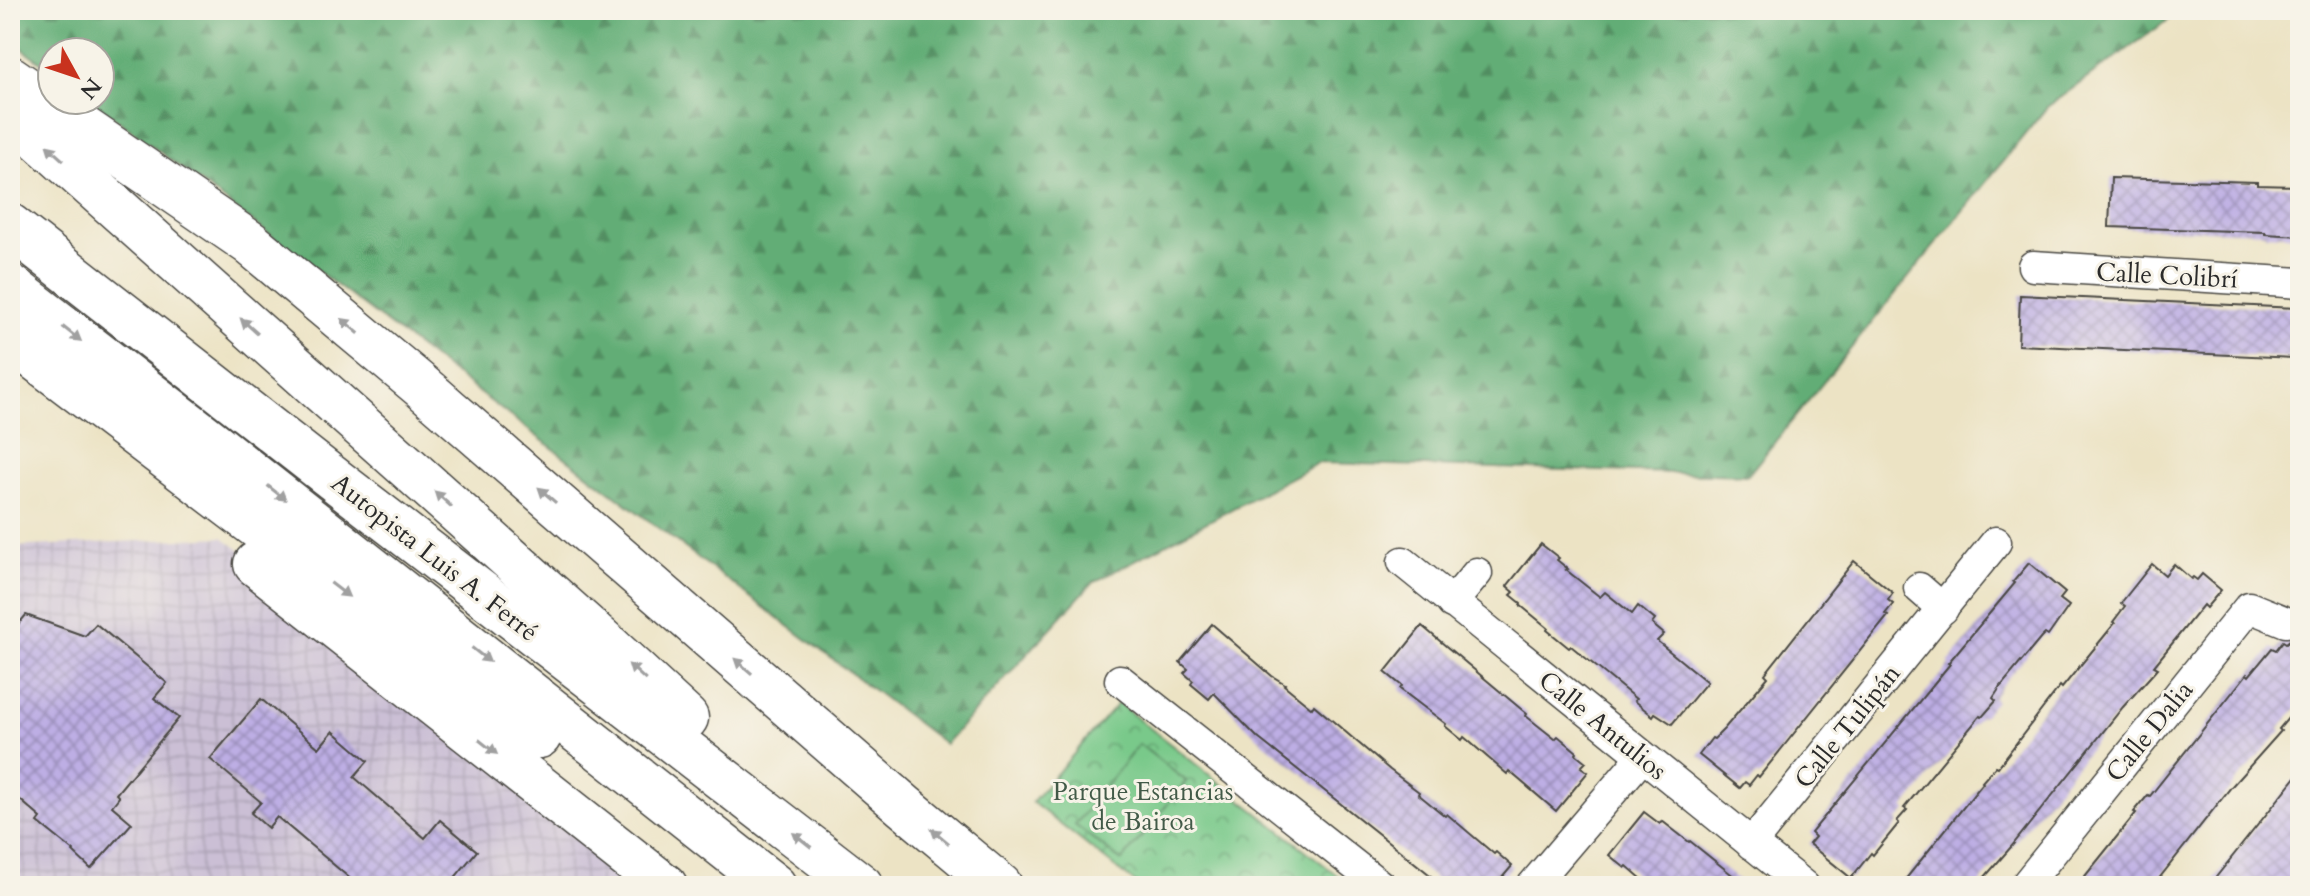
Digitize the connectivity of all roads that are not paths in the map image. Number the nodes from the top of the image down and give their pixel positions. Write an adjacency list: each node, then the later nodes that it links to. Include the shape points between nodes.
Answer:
1 (10, 78): 23 (highway, one-way to 1, via 250,243)
2 (10, 113): 18 (highway, one-way to 2, via 688,720)
3 (10, 226): 18 (highway, Autopista Luis A. Ferré)
4 (2033, 266): 5 (street, Calle Colibrí)
5 (2300, 283)
6 (10, 286): 21 (highway, Autopista Luis A. Ferré, one-way to 21)
7 (10, 339): 21 (highway, one-way to 21, via 668,833)
8 (10, 369): 20 (highway, one-way to 20)
9 (1996, 542): 14 (street, Calle Tulipán)
10 (1403, 562): 13 (street, Calle Antulios)
11 (1477, 573): 13 (street)
12 (1919, 588): 14 (street)
13 (1452, 603): 17 (street, Calle Antulios)
14 (1943, 609): 19 (street, Calle Tulipán)
15 (2286, 622): 27 (street, Calle Dalia, via 2249,607)
16 (1120, 680): 24 (street)
17 (1642, 757): 19 (street, Calle Antulios); 25 (street)
18 (743, 794): 22 (highway, Autopista Luis A. Ferré, one-way to 18)
19 (1751, 844): 26 (street, Calle Antulios)
20 (665, 886)
21 (772, 886)
22 (861, 886)
23 (1000, 886)
24 (1381, 886)
25 (1532, 886)
26 (1804, 886)
27 (2025, 886)

